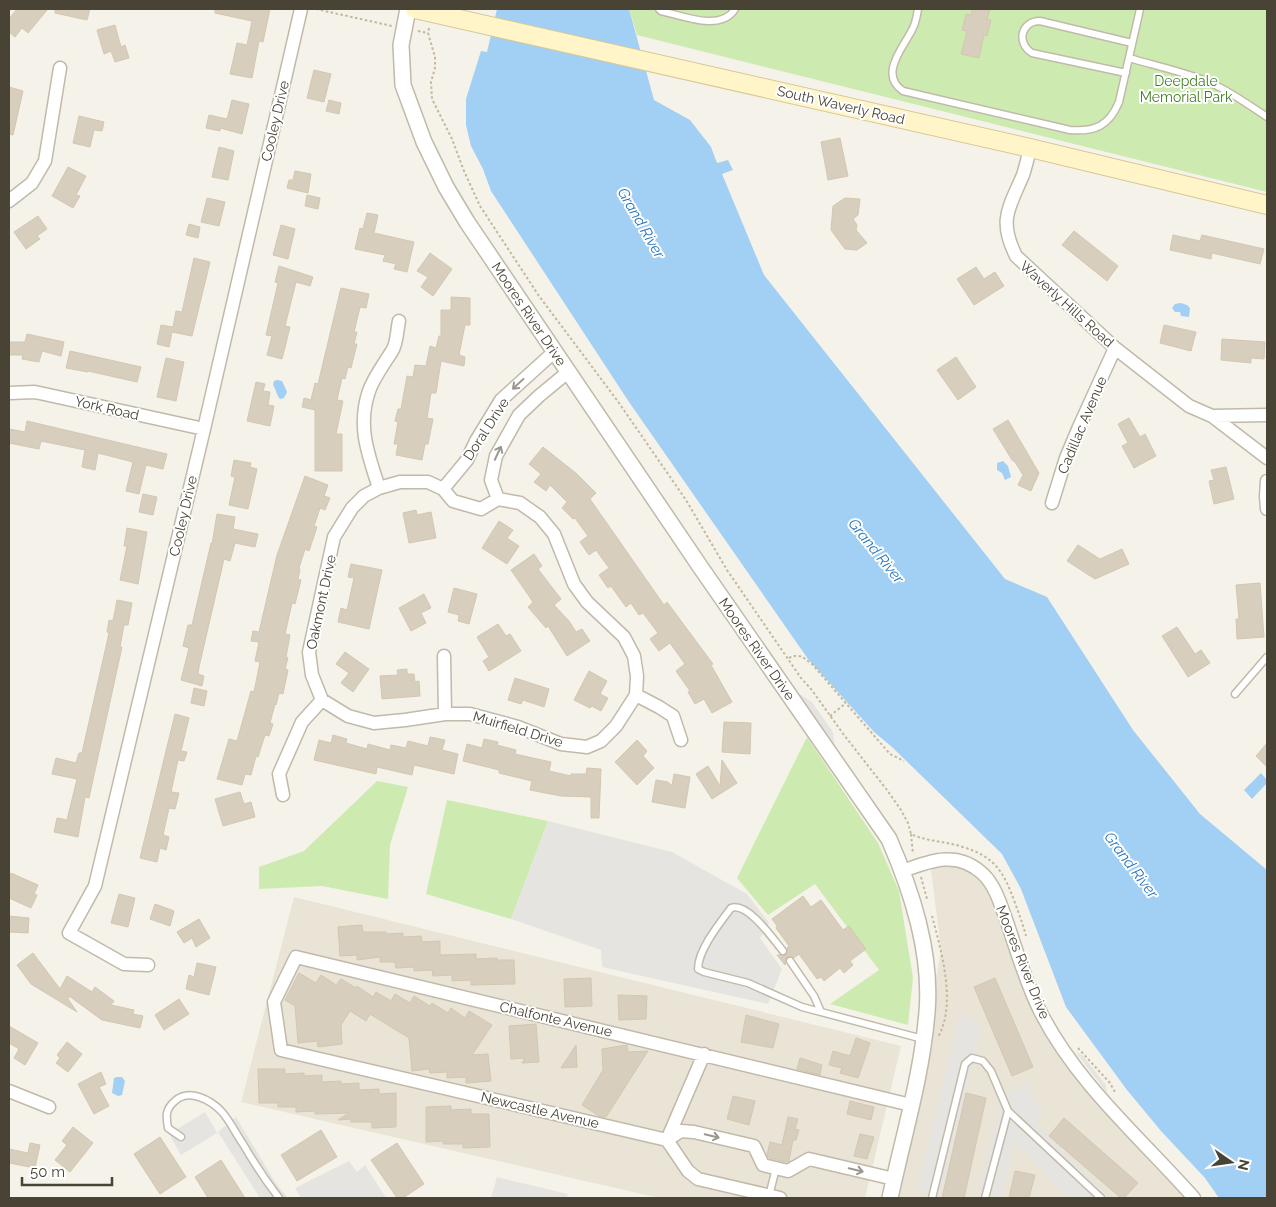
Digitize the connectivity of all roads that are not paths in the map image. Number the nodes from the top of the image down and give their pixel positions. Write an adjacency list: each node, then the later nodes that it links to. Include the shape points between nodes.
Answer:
1 (301, 9): 23 (street, Cooley Drive)
2 (408, 9): 18 (street, Moores River Drive, via 401,61 403,85 424,142 467,222)
3 (415, 9): 13 (main road, South Waverly Road)
4 (659, 9): 5 (lane, via 708,21 722,20)
5 (735, 9)
6 (918, 9): 11 (lane, via 913,28 894,61 892,78 895,86 903,91 1080,131 1104,124 1114,114)
7 (1140, 9): 8 (lane)
8 (1132, 43): 9 (lane); 11 (lane, via 1040,21 1028,24 1024,33 1022,43 1032,53)
9 (1129, 58): 11 (lane); 12 (lane, via 1211,83)
10 (60, 68): 14 (street, via 45,161 32,184)
11 (1126, 73)
12 (1267, 118)
13 (1030, 148): 15 (main road, South Waverly Road); 17 (street, Waverly Hills Road, via 1010,204 1006,229 1008,241 1016,256)
14 (9, 201)
15 (1267, 205)
16 (399, 321): 26 (street, via 394,350 369,391 363,422 365,444)
17 (1115, 348): 22 (street, Waverly Hills Road, via 1189,406); 29 (street, Cadillac Avenue, via 1066,458)
18 (554, 352): 19 (street, Moores River Drive); 27 (street, Doral Drive, one-way to 27, via 501,400 467,460)
19 (568, 372): 28 (street, Doral Drive, one-way to 19, via 491,480 496,456 519,415); 39 (street, Moores River Drive, via 889,839)
20 (9, 393): 23 (street, York Road, via 35,392)
21 (1267, 415): 22 (street, Waverly Hills Road)
22 (1212, 416): 24 (street, Waverly Hills Road)
23 (204, 429): 42 (street, Cooley Drive, via 95,886 69,933 124,964)
24 (1267, 458)
25 (1267, 481): 30 (street)
26 (378, 488): 27 (street, Oakmont Drive, via 400,482 428,482); 35 (street, Oakmont Drive, via 352,508 334,537 309,652 312,675)
27 (443, 489): 28 (street, via 453,501 481,509)
28 (498, 499): 34 (street, via 520,503 554,534 574,584 587,602 624,637 634,656)
29 (1052, 503)
30 (1267, 509)
31 (444, 656): 36 (street)
32 (1267, 657): 33 (lane)
33 (1234, 694)
34 (636, 695): 36 (street, Muirfield Drive, via 616,726 601,741 587,747 561,744 518,727 470,714); 37 (street, via 673,716)
35 (322, 700): 36 (street, via 348,716 374,723); 38 (street, via 302,722 279,774)
36 (444, 714)
37 (681, 740)
38 (282, 795)
39 (903, 871): 44 (street, via 919,927 926,971 928,1010); 61 (street, Moores River Drive, via 947,858 978,869 985,875 1000,903 1040,1010 1058,1042 1102,1100)
40 (783, 951): 43 (lane, via 751,915 742,908 731,908 702,951 698,969 748,983)
41 (790, 961): 43 (lane)
42 (148, 965)
43 (821, 1012): 44 (lane)
44 (924, 1039): 48 (street)
45 (281, 1050): 46 (street, Chalfonte Avenue, via 274,1002 296,957); 52 (street, Newcastle Avenue)
46 (704, 1054): 48 (street, Chalfonte Avenue); 52 (street)
47 (9, 1091): 49 (street)
48 (911, 1105): 54 (street)
49 (49, 1107)
50 (1008, 1111): 58 (lane, via 991,1071 983,1061 972,1058 965,1064); 59 (lane); 60 (lane)
51 (181, 1136): 56 (lane, via 168,1128 166,1116 169,1106 178,1097 190,1095 209,1101 223,1113 261,1175)
52 (667, 1140): 53 (street, one-way to 53, via 681,1131 754,1146 763,1165); 55 (street, via 688,1171 698,1179)
53 (776, 1168): 54 (street, one-way to 54, via 788,1171 809,1159); 55 (lane)
54 (894, 1179): 57 (street)
55 (775, 1197)
56 (280, 1198)
57 (890, 1198)
58 (932, 1198)
59 (984, 1198)
60 (1101, 1198)
61 (1194, 1198)

